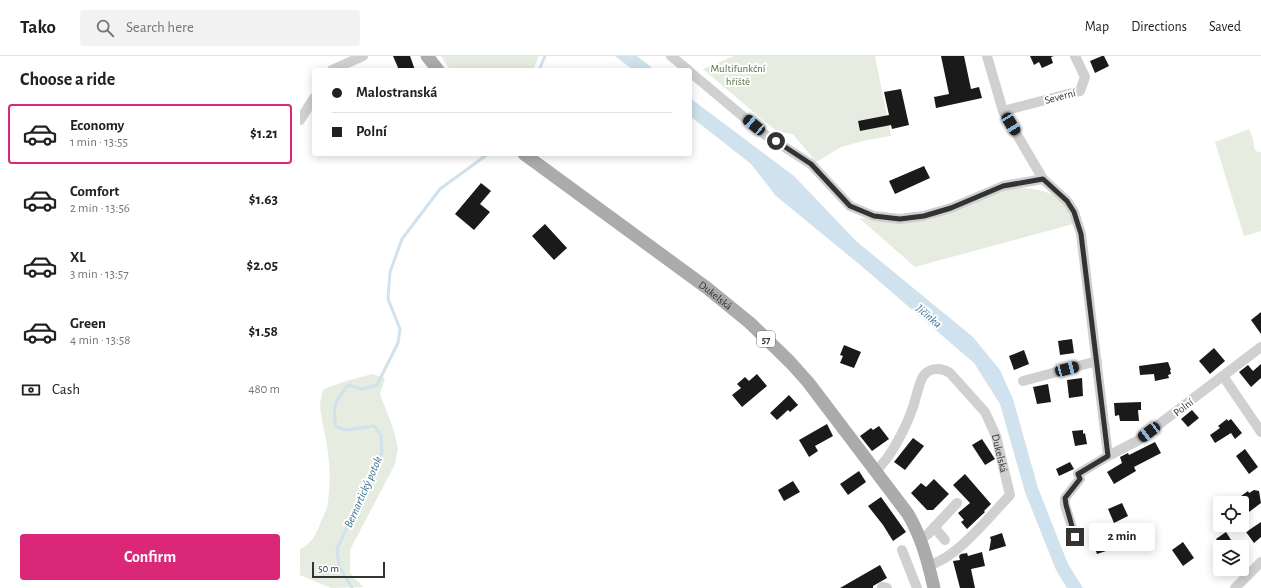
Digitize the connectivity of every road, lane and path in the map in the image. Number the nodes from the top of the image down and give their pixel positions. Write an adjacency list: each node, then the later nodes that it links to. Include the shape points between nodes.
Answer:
1 (363, 56): 6 (street)
2 (427, 56): 7 (main road)
3 (671, 56): 8 (street)
4 (987, 56): 11 (street)
5 (1075, 56): 11 (street, Severní, via 1085,77 1080,91)
6 (336, 68)
7 (436, 68)
8 (685, 68)
9 (692, 74): 14 (street, via 764,134 811,164 850,206 874,216 900,219 924,216 951,208 1003,186)
10 (312, 101): 12 (street)
11 (1003, 111): 14 (street)
12 (300, 120)
13 (527, 156): 21 (main road, Dukelská / 57, via 707,288 750,323 808,382)
14 (1043, 179): 16 (street, via 1067,201 1074,212 1081,234)
15 (1261, 347): 17 (street, Polní)
16 (1097, 361): 18 (street); 20 (street)
17 (1223, 376): 19 (street); 20 (street, Polní, via 1137,442)
18 (1023, 381)
19 (1261, 432)
20 (1108, 456): 24 (street, Polní, via 1078,474 1080,479 1065,498)
21 (875, 471): 25 (main road, Dukelská / 57, via 908,514); 29 (street, Dukelská, via 882,466 896,444 912,412 922,379 932,370 950,373 985,412 996,436 1010,495 964,542 937,563)
22 (957, 503): 23 (street)
23 (934, 527): 25 (street); 26 (street)
24 (1075, 537)
25 (921, 539): 29 (main road, Dukelská / 57)
26 (945, 540)
27 (902, 550): 30 (street)
28 (1261, 562): 32 (street)
29 (929, 565): 31 (main road, Dukelská / 57)
30 (917, 588)
31 (934, 588)
32 (1235, 588)

